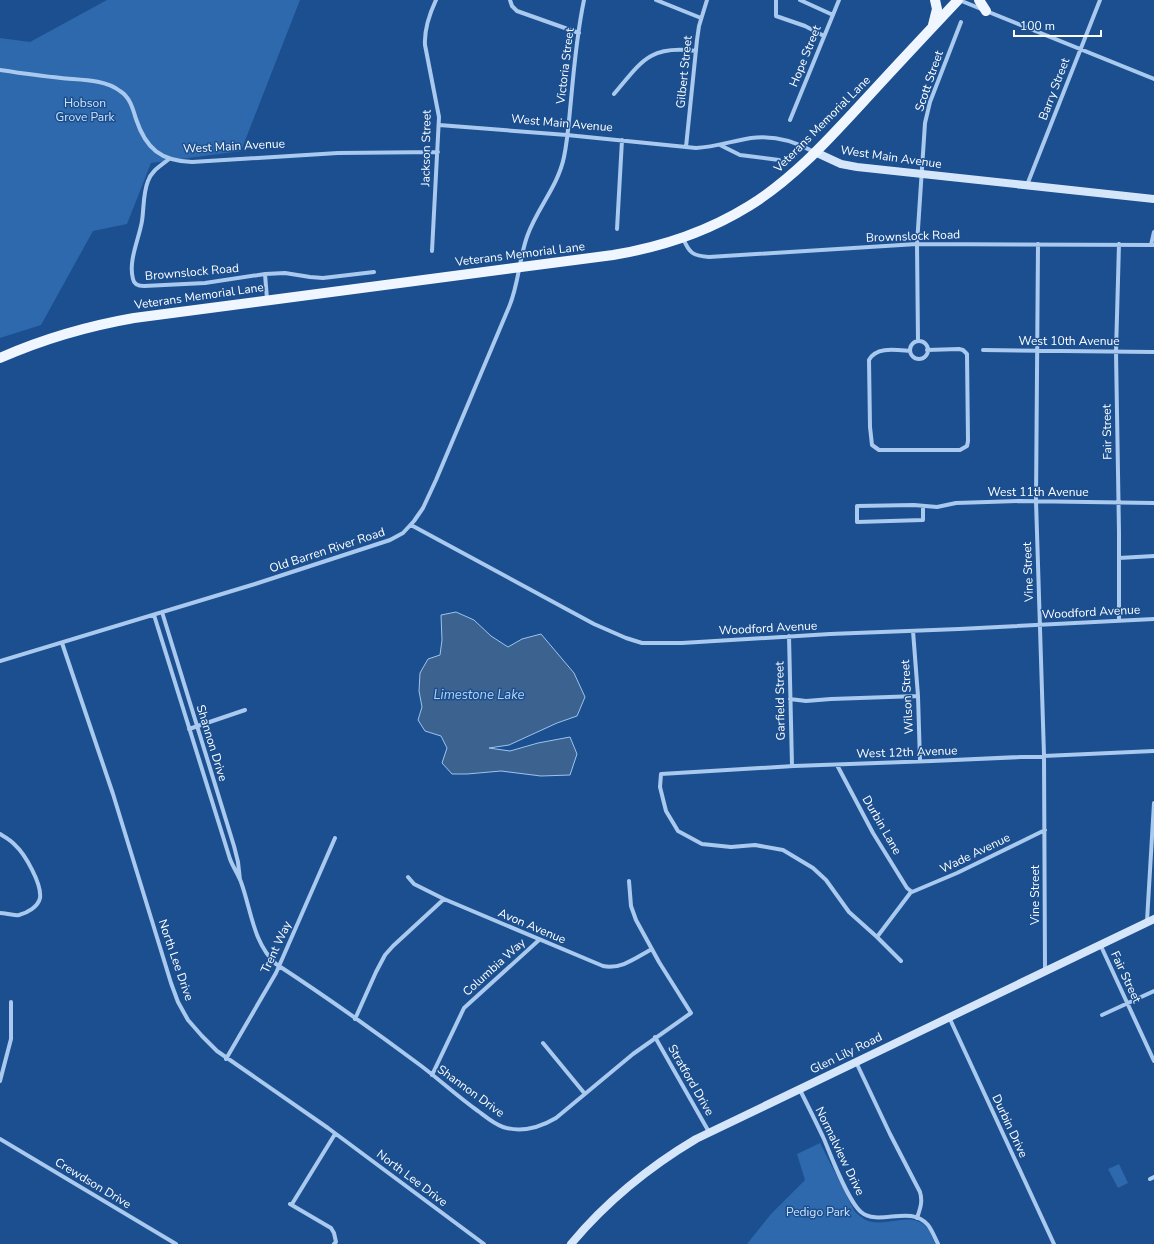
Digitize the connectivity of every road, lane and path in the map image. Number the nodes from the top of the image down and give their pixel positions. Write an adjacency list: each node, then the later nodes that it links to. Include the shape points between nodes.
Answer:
1 (436, 0): 26 (street, Jackson Street, via 427,21 425,41)
2 (510, 0): 18 (street, via 519,12)
3 (584, 0): 18 (street, Victoria Street)
4 (656, 0): 15 (street)
5 (707, 0): 15 (street, Gilbert Street)
6 (776, 0): 19 (street, via 776,16)
7 (800, 0): 14 (street)
8 (839, 0): 14 (street, Hope Street)
9 (935, 0): 17 (main road, via 936,12)
10 (958, 0): 13 (street); 17 (main road, Veterans Memorial Lane)
11 (979, 0): 13 (main road)
12 (1100, 0): 20 (street, Barry Street)
13 (986, 11): 20 (street)
14 (833, 15): 19 (street, Hope Street)
15 (702, 18): 21 (street, Gilbert Street)
16 (961, 22): 35 (street, Scott Street, via 928,109)
17 (932, 27): 32 (main road, Veterans Memorial Lane)
18 (579, 33): 27 (street, Victoria Street)
19 (824, 36): 25 (street, Hope Street)
20 (1080, 49): 23 (street); 36 (street, Barry Street)
21 (696, 51): 24 (street, via 667,50 650,56 635,68); 30 (street, Gilbert Street)
22 (0, 70): 33 (street, West Main Avenue, via 91,81 115,87 127,97 148,144)
23 (1154, 78)
24 (614, 94)
25 (790, 120)
26 (439, 125): 27 (street, West Main Avenue); 31 (street, Jackson Street)
27 (567, 135): 28 (street, West Main Avenue); 46 (street, Victoria Street, via 560,172 529,230)
28 (622, 140): 30 (street, West Main Avenue); 38 (street)
29 (720, 145): 30 (street, West Main Avenue); 32 (street, West Main Avenue, via 751,138 772,138 796,143); 34 (street, via 740,156)
30 (686, 147)
31 (438, 152): 33 (street, West Main Avenue, via 338,153 197,162); 45 (street, Jackson Street)
32 (815, 152): 35 (street, West Main Avenue, via 844,165); 40 (main road, Veterans Memorial Lane, via 780,184 749,206 721,222)
33 (169, 159): 48 (street, Brownslock Road, via 152,173 147,185 133,264 132,277 135,284 144,286 198,283)
34 (779, 160)
35 (921, 175): 36 (street, West Main Avenue); 41 (street, Scott Street)
36 (1027, 185): 37 (street, West Main Avenue)
37 (1154, 199)
38 (617, 229)
39 (1154, 232): 44 (street)
40 (683, 238): 41 (street, Brownslock Road, via 693,254 708,257); 46 (main road, Veterans Memorial Lane, via 626,253)
41 (917, 244): 42 (street, Brownslock Road); 50 (street, Scott Street)
42 (1038, 244): 43 (street, Brownslock Road); 54 (street, Vine Street)
43 (1119, 244): 44 (street, Brownslock Road); 55 (street, Fair Street)
44 (1153, 245)
45 (432, 251)
46 (520, 268): 49 (main road, Veterans Memorial Lane); 62 (street, Old Barren River Road, via 512,300 472,397 427,499)
47 (374, 272): 48 (street, via 317,278 285,273)
48 (265, 274): 49 (street)
49 (267, 299): 57 (main road, Veterans Memorial Lane, via 155,314 104,324 44,340)
50 (918, 342): 51 (street, via 925,344); 53 (street, via 912,345)
51 (928, 350): 53 (street, via 924,357 919,359 912,356); 53 (street, via 959,349 967,354 968,441 967,446 960,450 879,450 872,445 870,360 873,354 881,350)
52 (983, 350): 54 (street, West 10th Avenue)
53 (910, 351)
54 (1036, 352): 55 (street, West 10th Avenue); 58 (street, Vine Street)
55 (1116, 352): 56 (street, West 10th Avenue); 59 (street, Fair Street)
56 (1154, 352)
57 (0, 358)
58 (1036, 501): 59 (street, West 11th Avenue); 61 (street, West 11th Avenue); 69 (street, Vine Street)
59 (1119, 502): 60 (street, West 11th Avenue); 64 (street, Fair Street)
60 (1154, 503)
61 (923, 506): 61 (street, West 11th Avenue, via 857,506 857,522 922,520)
62 (411, 525): 65 (street, Old Barren River Road, via 396,537 377,545); 71 (street, Woodford Avenue, via 587,620 634,641 651,644)
63 (1154, 556): 64 (street)
64 (1119, 558): 68 (street, Fair Street)
65 (162, 612): 66 (street, Old Barren River Road); 74 (street, Shannon Drive)
66 (154, 614): 72 (street, Old Barren River Road); 75 (street, Shannon Drive)
67 (1154, 619): 68 (street, Woodford Avenue)
68 (1119, 620): 69 (street, Woodford Avenue)
69 (1040, 625): 70 (street, Woodford Avenue); 82 (street, Vine Street)
70 (913, 631): 71 (street, Woodford Avenue); 76 (street, Wilson Street)
71 (789, 636): 77 (street, Garfield Street)
72 (62, 642): 73 (street, Old Barren River Road); 114 (street, North Lee Drive, via 177,997 195,1028)
73 (0, 661)
74 (179, 669): 75 (street); 79 (street, Shannon Drive)
75 (171, 672): 80 (street, Shannon Drive)
76 (918, 696): 77 (street, via 806,701); 83 (street, Wilson Street)
77 (790, 699): 85 (street, Garfield Street)
78 (245, 710): 79 (street)
79 (197, 726): 80 (street); 87 (street, Shannon Drive)
80 (189, 729): 88 (street, Shannon Drive)
81 (1154, 751): 82 (street, West 12th Avenue)
82 (1044, 755): 83 (street, West 12th Avenue); 89 (street, Vine Street)
83 (920, 761): 84 (street, West 12th Avenue)
84 (837, 764): 85 (street, West 12th Avenue); 95 (street, Durbin Lane, via 873,833)
85 (792, 766): 99 (street, West 12th Avenue, via 661,774 660,787 666,811 678,831 702,844 731,847 755,845 783,850 813,868 826,880 849,912)
86 (1154, 803): 98 (street)
87 (221, 805): 88 (street); 93 (street, Shannon Drive, via 238,862)
88 (213, 807): 93 (street, Shannon Drive)
89 (1045, 830): 95 (street, Wade Avenue); 105 (street, Vine Street)
90 (0, 834): 97 (street, via 16,845 26,859 40,894 39,901 28,911 17,915)
91 (336, 838): 104 (street, Trent Way)
92 (408, 877): 96 (street, Avon Avenue, via 414,884)
93 (240, 881): 104 (street, Shannon Drive, via 261,946 270,959)
94 (629, 881): 102 (street, via 633,913)
95 (912, 892): 99 (street)
96 (444, 899): 100 (street, Avon Avenue); 111 (street, via 385,955)
97 (0, 912)
98 (1151, 920): 101 (street, Glen Lily Road)
99 (877, 937): 103 (street)
100 (539, 940): 102 (street, Avon Avenue, via 610,967 624,964); 117 (street, Columbia Way, via 464,1008)
101 (1100, 944): 105 (street, Glen Lily Road); 108 (street, Fair Street)
102 (652, 949): 112 (street, Shannon Drive, via 691,1013)
103 (901, 961)
104 (279, 966): 111 (street, Shannon Drive); 114 (street, Trent Way)
105 (1045, 970): 110 (street, Glen Lily Road)
106 (1154, 991): 108 (street)
107 (11, 1002): 118 (street, via 11,1039)
108 (1128, 1004): 109 (street); 115 (street, Fair Street)
109 (1102, 1015)
110 (949, 1017): 116 (street, Glen Lily Road); 130 (street, Durbin Drive)
111 (355, 1019): 117 (street, Shannon Drive)
112 (655, 1037): 120 (street, Shannon Drive); 121 (street, Stratford Drive)
113 (543, 1043): 120 (street)
114 (226, 1059): 122 (street, North Lee Drive)
115 (1154, 1061)
116 (856, 1062): 119 (street, Glen Lily Road); 124 (street, via 920,1192 922,1198)
117 (432, 1075): 120 (street, Shannon Drive, via 488,1119 516,1130 535,1128 547,1123)
118 (0, 1081)
119 (800, 1089): 121 (street, Glen Lily Road); 124 (street, Normalview Drive, via 843,1183 858,1209 865,1215 874,1217 903,1215)
120 (584, 1094)
121 (709, 1132): 128 (street, Glen Lily Road, via 670,1156 615,1198)
122 (335, 1134): 126 (street, via 291,1204 331,1228 336,1242); 127 (street, North Lee Drive)
123 (0, 1139): 125 (street, Crewdson Drive)
124 (917, 1218): 129 (street, via 927,1224)
125 (176, 1244)
126 (334, 1244)
127 (484, 1244)
128 (571, 1244)
129 (938, 1244)
130 (1054, 1244)

